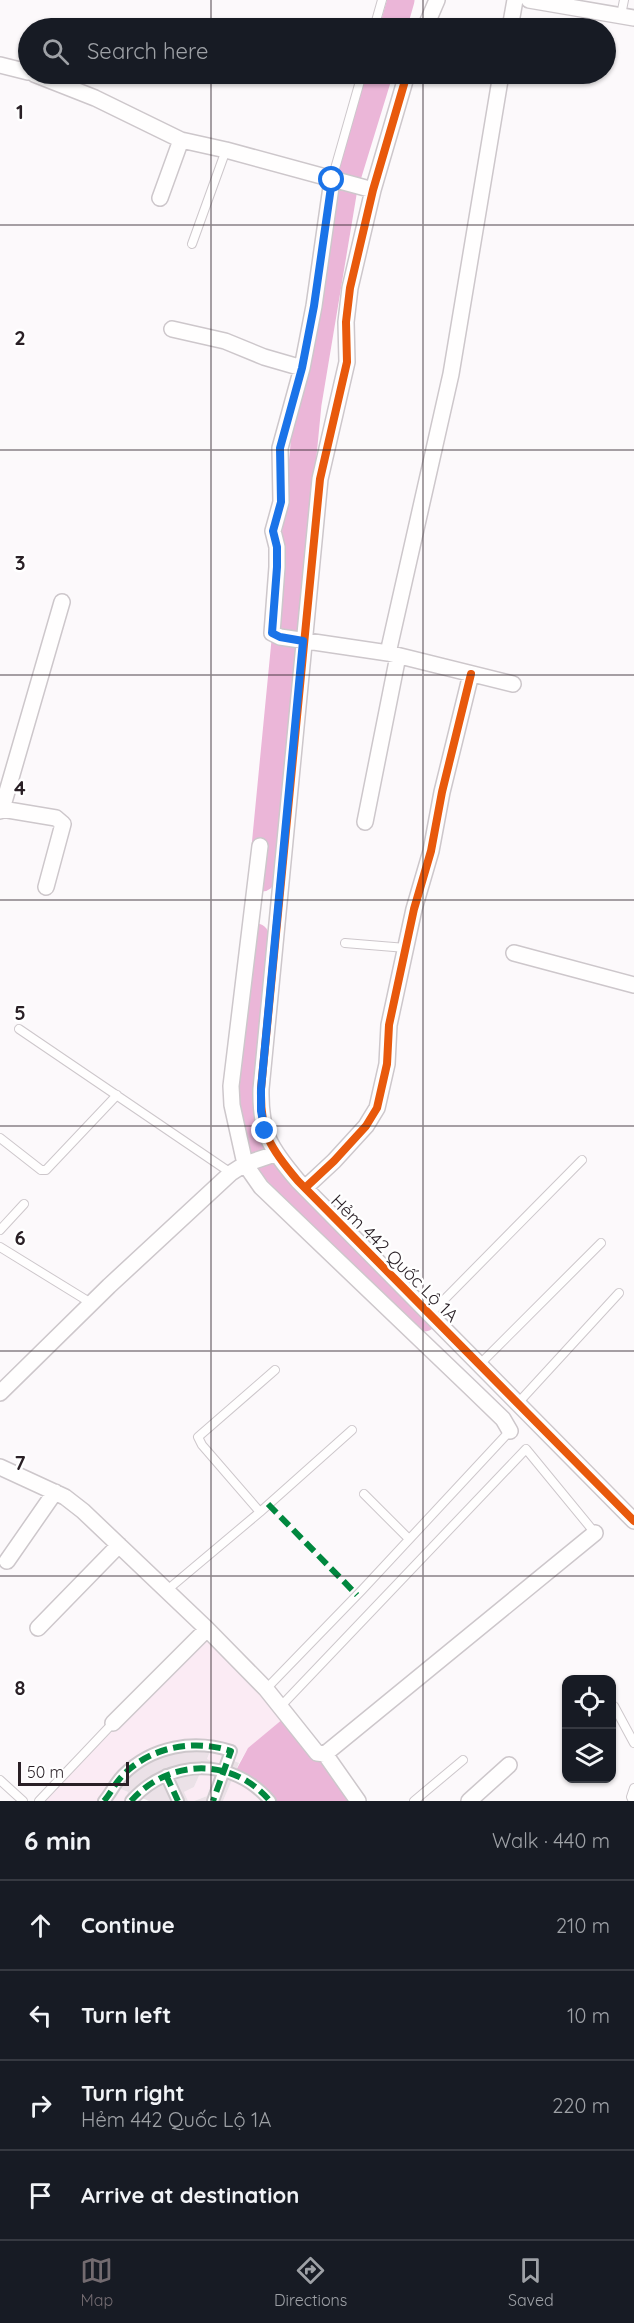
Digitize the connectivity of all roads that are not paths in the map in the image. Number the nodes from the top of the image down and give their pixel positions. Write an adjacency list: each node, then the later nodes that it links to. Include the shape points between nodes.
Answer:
1 (382, 0): 7 (lane)
2 (437, 0): 8 (street)
3 (515, 0): 9 (street)
4 (529, 0): 6 (street)
5 (624, 0): 6 (lane)
6 (627, 16)
7 (377, 18)
8 (429, 18)
9 (512, 18)
10 (1, 67): 11 (street)
11 (18, 70)
12 (59, 84): 16 (street)
13 (360, 84): 18 (lane)
14 (404, 84): 19 (street, Hẻm 442 Quốc Lộ 1A)
15 (499, 84): 26 (street, via 451,374)
16 (181, 140): 17 (street); 20 (street)
17 (226, 150): 18 (street); 21 (lane)
18 (336, 181): 19 (street); 23 (street)
19 (368, 189): 25 (street, Hẻm 442 Quốc Lộ 1A, via 350,288 347,362 320,479)
20 (160, 198)
21 (192, 244)
22 (172, 328): 23 (street, via 225,341)
23 (302, 368): 25 (street, via 280,448 281,502 273,531 277,567 272,629 274,636)
24 (62, 602): 29 (street)
25 (301, 640): 26 (street); 40 (street, Hẻm 442 Quốc Lộ 1A, via 261,1089)
26 (393, 655): 27 (street); 30 (street)
27 (471, 674): 28 (street); 34 (street)
28 (513, 684)
29 (1, 810): 32 (street, via 56,818 63,824)
30 (366, 822)
31 (260, 846): 42 (street, via 231,1086)
32 (46, 887)
33 (345, 943): 34 (lane)
34 (406, 948): 44 (street, via 377,1108 366,1126)
35 (514, 953): 36 (street)
36 (634, 985)
37 (19, 1029): 38 (lane)
38 (117, 1095): 39 (lane, via 46,1170); 43 (lane)
39 (0, 1138)
40 (268, 1156): 42 (street); 44 (street, Hẻm 442 Quốc Lộ 1A)
41 (582, 1160): 51 (lane)
42 (244, 1164): 43 (street); 57 (street, via 261,1187 503,1419)
43 (231, 1173): 50 (street)
44 (305, 1188): 51 (street, Hẻm 442 Quốc Lộ 1A)
45 (24, 1204): 46 (lane)
46 (0, 1230)
47 (601, 1243): 52 (lane)
48 (0, 1247): 50 (lane)
49 (619, 1293): 55 (lane)
50 (91, 1303): 54 (street)
51 (430, 1314): 52 (street, Hẻm 442 Quốc Lộ 1A)
52 (480, 1364): 55 (street, Hẻm 442 Quốc Lộ 1A)
53 (274, 1370): 61 (lane, via 198,1437)
54 (0, 1392)
55 (518, 1403): 62 (street, Hẻm 442 Quốc Lộ 1A)
56 (352, 1430): 61 (lane)
57 (510, 1431): 64 (lane)
58 (0, 1467): 59 (street)
59 (55, 1492): 65 (street, via 83,1510); 66 (street)
60 (364, 1494): 64 (lane)
61 (260, 1512): 67 (lane)
62 (634, 1521)
63 (595, 1533): 71 (lane, via 526,1449); 75 (street)
64 (409, 1539): 70 (lane)
65 (119, 1545): 67 (street); 68 (street)
66 (7, 1561)
67 (166, 1591): 69 (street)
68 (38, 1628)
69 (207, 1629): 70 (street); 73 (street)
70 (266, 1689): 71 (street)
71 (281, 1706): 75 (street, via 306,1741 317,1753)
72 (616, 1710): 74 (lane)
73 (113, 1723): 83 (lane)
74 (634, 1743)
75 (325, 1754): 89 (street)
76 (463, 1760): 90 (lane)
77 (509, 1765): 91 (street)
78 (226, 1771): 79 (street, via 198,1767); 84 (street, via 231,1751 212,1745 177,1747 131,1767); 87 (street); 88 (street, via 251,1783)
79 (166, 1775): 85 (street); 86 (street)
80 (0, 1780): 82 (lane)
81 (634, 1788): 92 (lane)
82 (23, 1801)
83 (39, 1801)
84 (104, 1801)
85 (131, 1801)
86 (178, 1801)
87 (213, 1801)
88 (270, 1801)
89 (358, 1801)
90 (414, 1801)
91 (469, 1801)
92 (633, 1801)

